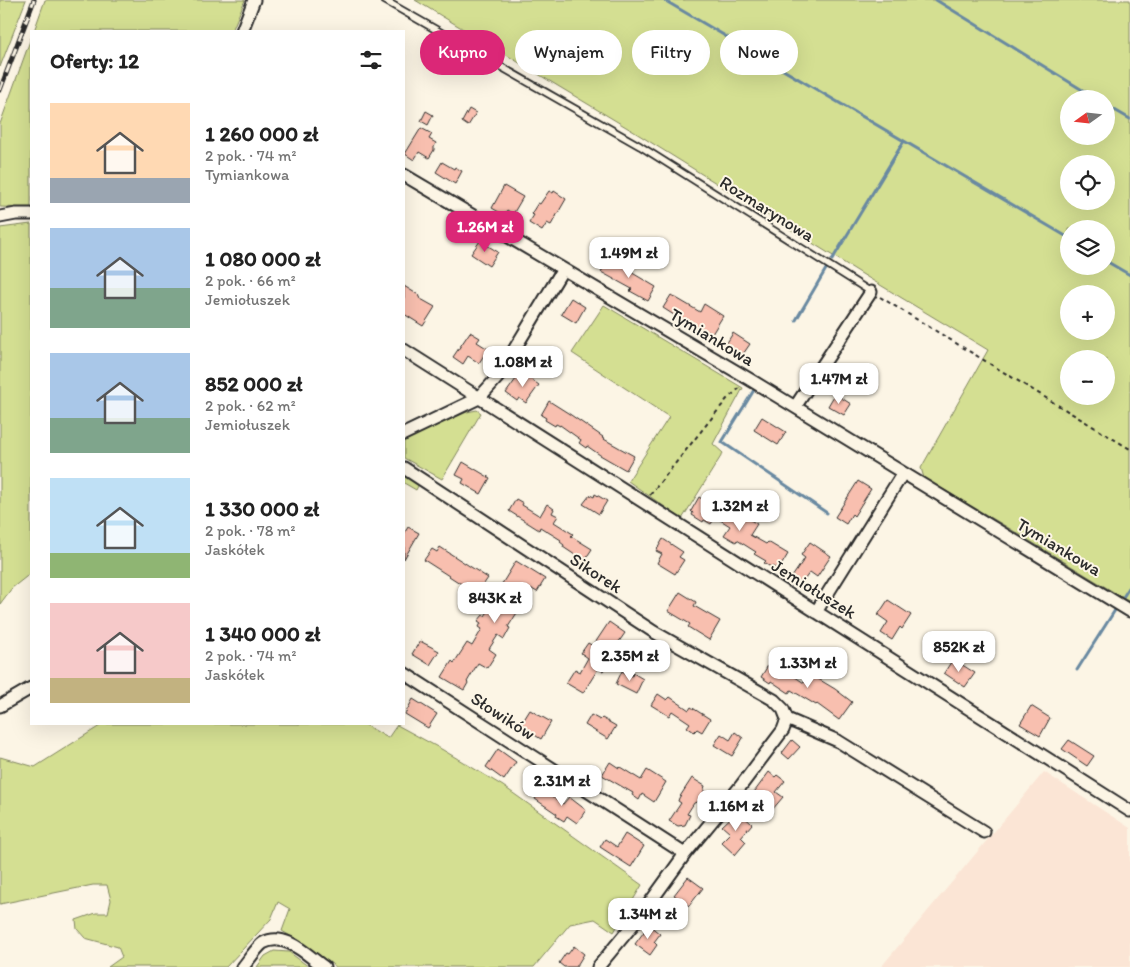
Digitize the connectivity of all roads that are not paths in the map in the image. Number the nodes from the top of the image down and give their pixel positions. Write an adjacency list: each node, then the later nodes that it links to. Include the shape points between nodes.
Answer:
1 (254, 0): 3 (street)
2 (384, 0): 8 (lane, Rozmarynowa, via 640,146)
3 (242, 30)
4 (405, 176): 7 (street, Tymiankowa)
5 (30, 214): 6 (street)
6 (0, 217)
7 (563, 269): 10 (street, via 496,378); 11 (street, Tymiankowa)
8 (871, 292): 11 (street)
9 (405, 351): 10 (street, Jemiołuszek)
10 (479, 398): 12 (street); 16 (street, Jemiołuszek)
11 (794, 407): 14 (street, Tymiankowa)
12 (405, 434)
13 (405, 469): 20 (street, Sikorek, via 654,632 774,700)
14 (903, 473): 15 (street, Tymiankowa); 16 (street)
15 (1130, 611)
16 (816, 612): 21 (street, Jemiołuszek)
17 (405, 674): 23 (street, Słowików)
18 (30, 689): 19 (street)
19 (0, 706)
20 (787, 718): 22 (street, via 838,740); 23 (street, via 782,730 740,787)
21 (1130, 811)
22 (984, 832)
23 (684, 854): 26 (street, via 641,915)
24 (243, 967): 25 (street, via 262,944 277,939 294,945)
25 (324, 967)
26 (598, 967)

